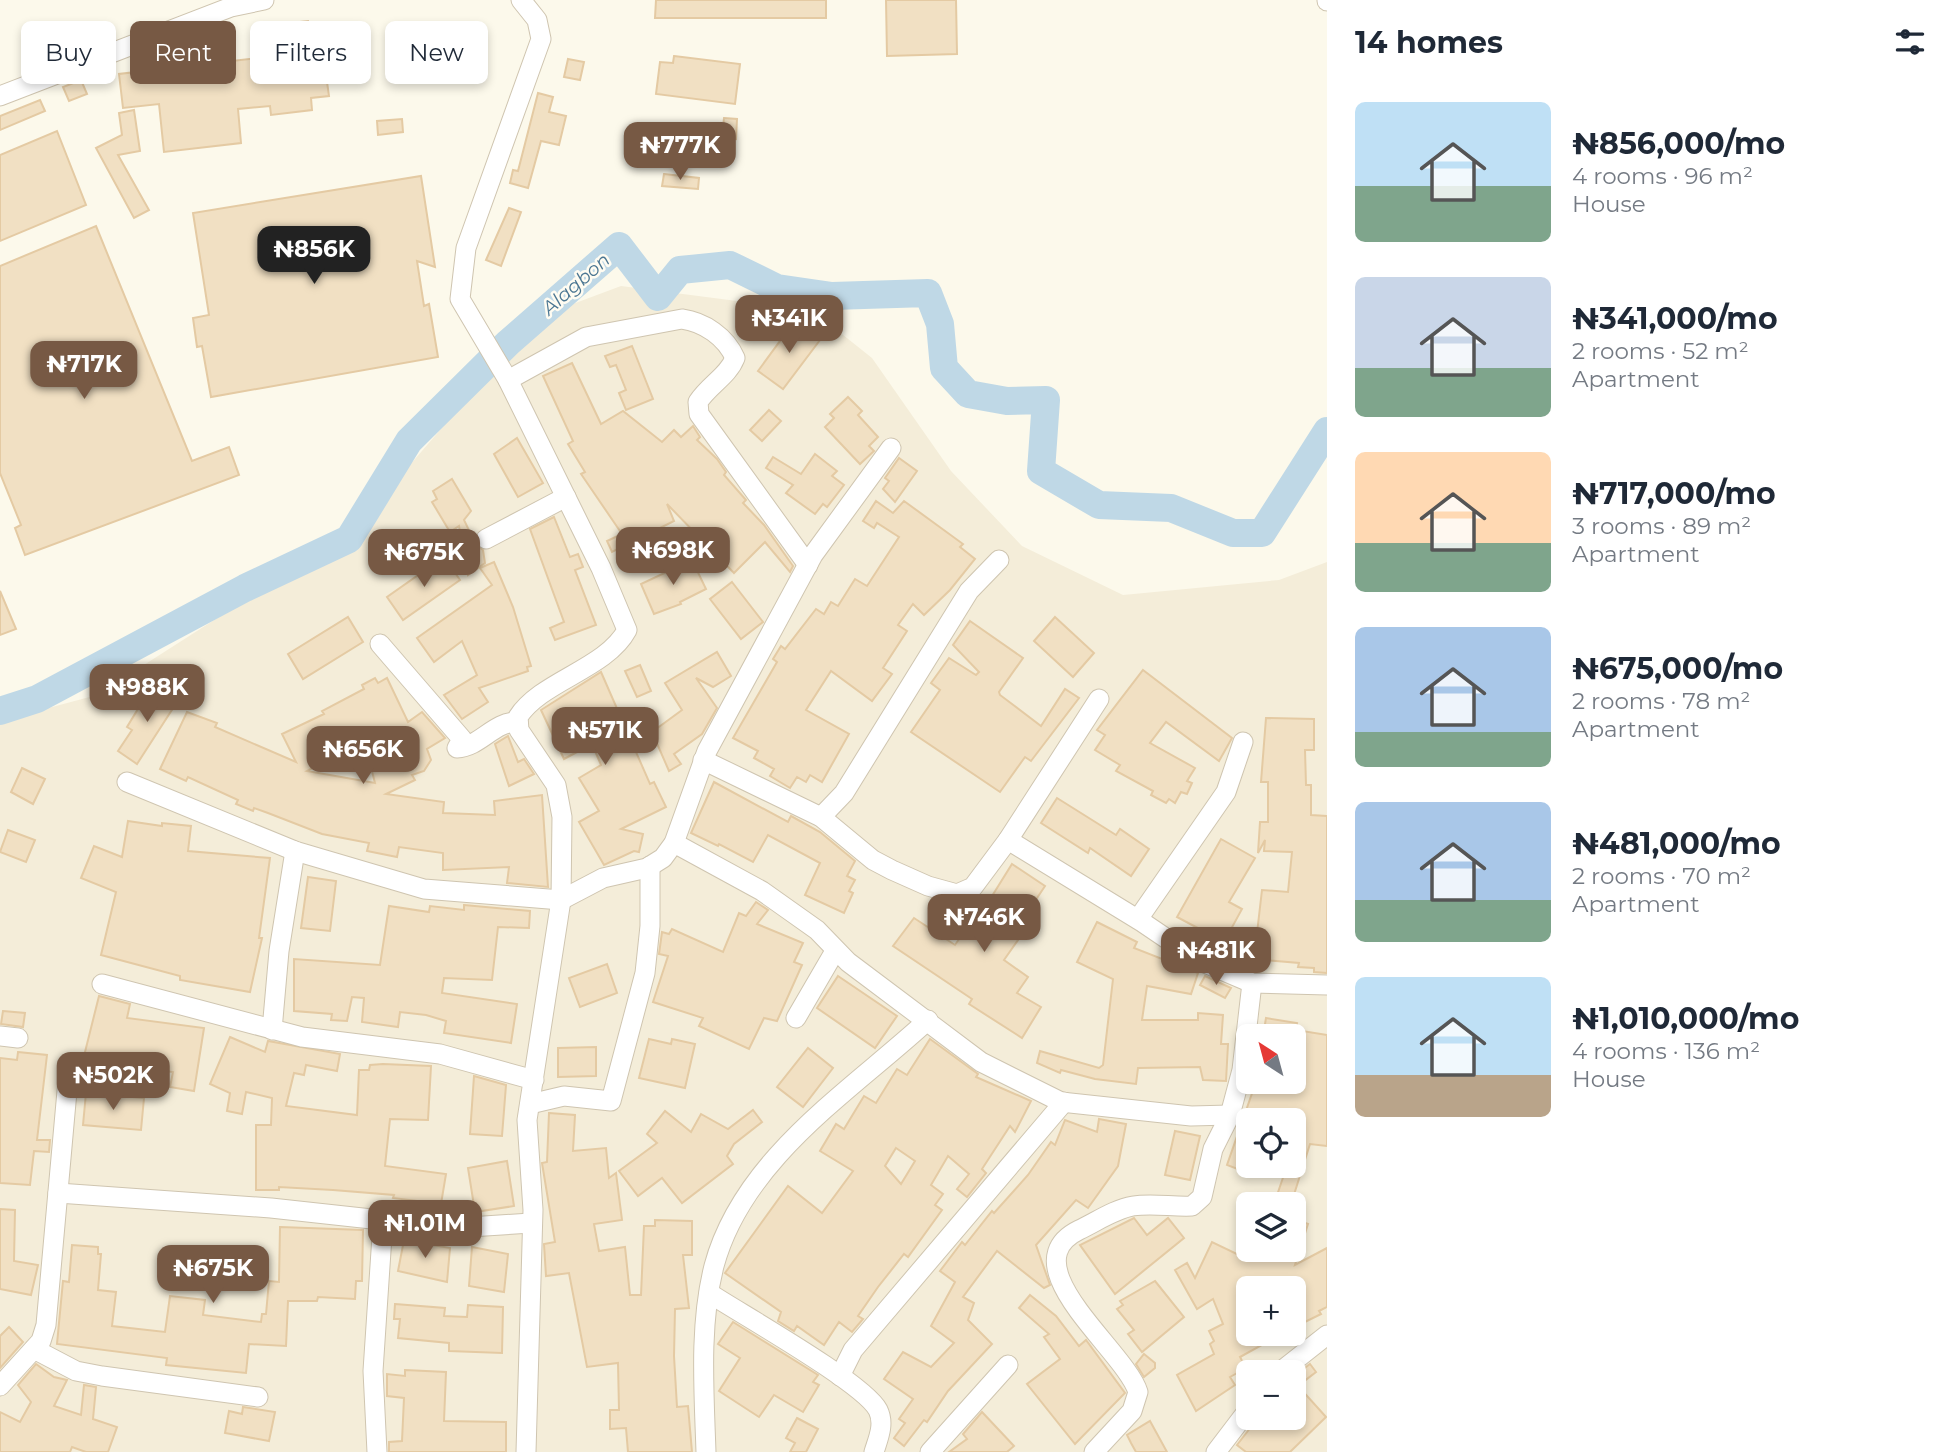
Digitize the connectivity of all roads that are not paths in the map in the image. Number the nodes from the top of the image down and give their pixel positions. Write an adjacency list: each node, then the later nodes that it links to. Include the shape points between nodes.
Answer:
1 (264, 0): 4 (street)
2 (521, 0): 5 (street)
3 (544, 0): 5 (street)
4 (228, 4): 6 (street)
5 (537, 20): 7 (street, via 541,38 537,58 466,248 459,281 460,299)
6 (0, 96)
7 (505, 374): 9 (street); 12 (street, via 586,337 682,319 697,321 730,347 735,358 731,368 705,391 698,402 699,414)
8 (891, 449): 12 (street)
9 (566, 497): 10 (street); 15 (street, via 626,630 608,650 520,712)
10 (486, 539)
11 (999, 560): 19 (street, via 969,591 844,793)
12 (808, 565): 17 (street)
13 (380, 644): 15 (street, via 461,739 457,748 501,724)
14 (1099, 699): 20 (street)
15 (518, 722): 24 (street, via 556,785 562,817)
16 (1243, 742): 25 (street, via 1226,792)
17 (703, 760): 19 (street); 21 (street)
18 (127, 782): 22 (street)
19 (821, 817): 20 (street, via 873,860 957,894 973,887)
20 (1008, 840): 25 (street)
21 (674, 843): 23 (street, via 663,858); 26 (street, via 762,891 817,930)
22 (295, 851): 24 (street, via 424,889); 32 (street)
23 (649, 866): 24 (street, via 603,878); 36 (street, via 645,974 611,1101 564,1096)
24 (561, 900): 34 (street)
25 (1138, 919): 27 (street, via 1198,960)
26 (835, 951): 30 (street); 31 (street)
27 (1252, 983): 29 (street); 37 (street, via 1242,1070)
28 (102, 984): 32 (street)
29 (1327, 985)
30 (796, 1018)
31 (928, 1020): 35 (street, via 981,1062); 41 (street, via 788,1141 765,1169 730,1226)
32 (272, 1030): 34 (street, via 440,1054)
33 (68, 1080): 38 (street)
34 (534, 1080): 36 (street)
35 (1064, 1102): 37 (street, via 1191,1116); 46 (street, via 853,1350)
36 (530, 1104): 40 (street)
37 (1230, 1115): 55 (street, via 1213,1149 1202,1198 1195,1205 1125,1208 1073,1233 1056,1252 1054,1263 1061,1285 1138,1392 1132,1411)
38 (58, 1193): 39 (street, via 271,1208); 43 (street, via 46,1325)
39 (383, 1222): 40 (street, via 454,1228); 50 (street, via 373,1371)
40 (531, 1223): 51 (street)
41 (709, 1293): 46 (street); 52 (street)
42 (1327, 1335): 44 (street)
43 (34, 1349): 47 (street); 48 (street, via 76,1371)
44 (1295, 1360)
45 (1008, 1365): 54 (street)
46 (839, 1376): 53 (street, via 878,1411 881,1430)
47 (0, 1387)
48 (258, 1397)
49 (1236, 1426): 56 (street)
50 (377, 1452)
51 (526, 1452)
52 (706, 1452)
53 (874, 1452)
54 (930, 1452)
55 (1094, 1452)
56 (1216, 1452)

